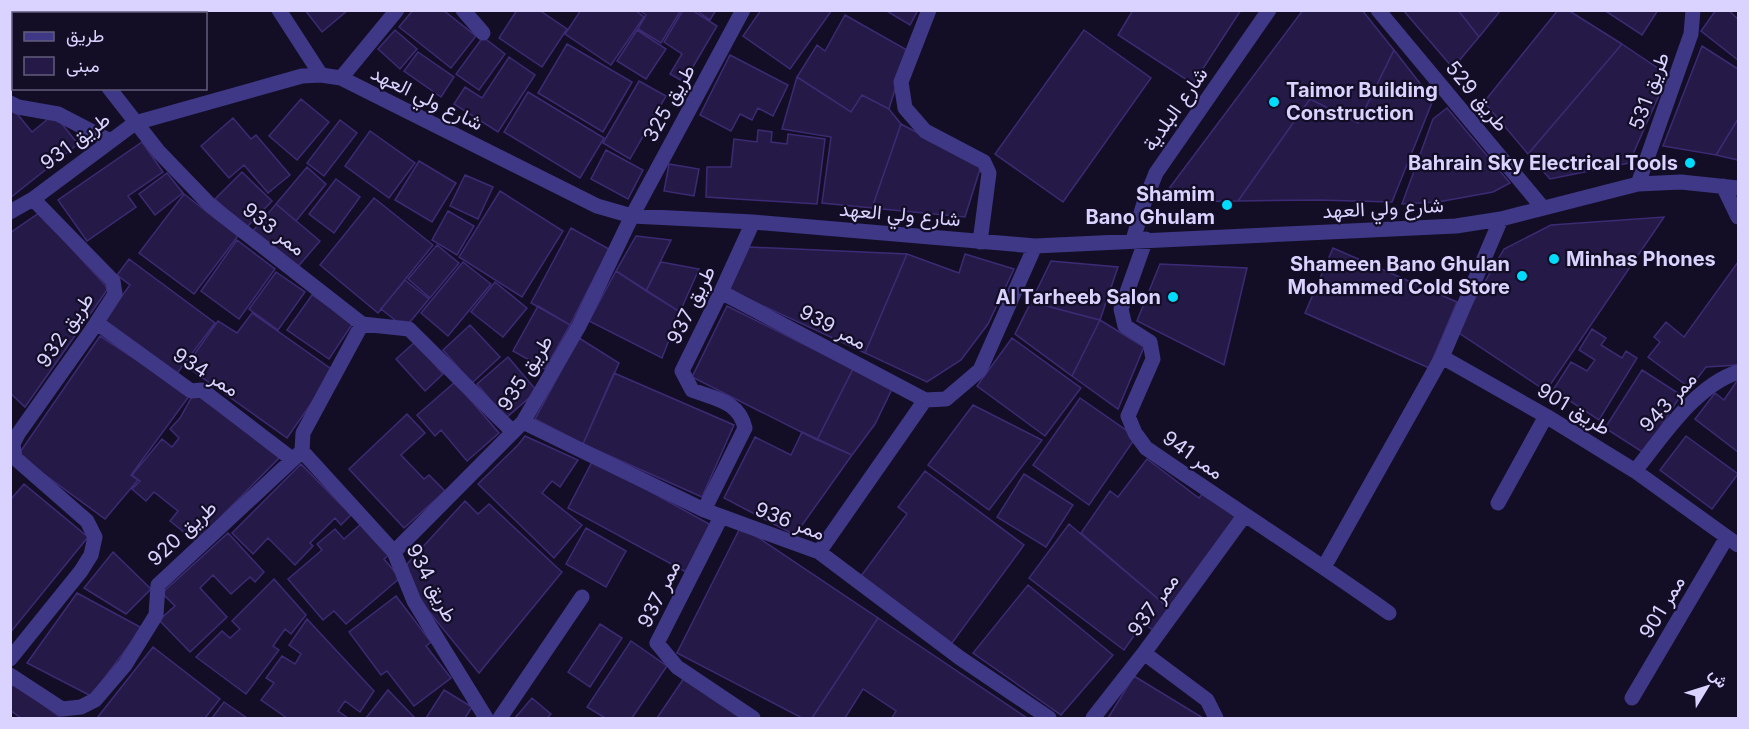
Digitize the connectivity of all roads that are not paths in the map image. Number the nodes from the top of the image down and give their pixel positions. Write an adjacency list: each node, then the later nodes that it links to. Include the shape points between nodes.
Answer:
1 (279, 10): 10 (street)
2 (397, 10): 11 (street)
3 (463, 10): 9 (street)
4 (744, 10): 22 (street, طريق 325)
5 (929, 10): 27 (street, via 901,82 905,108 925,131 984,162 989,173)
6 (1269, 10): 26 (street, شارع البلدية, via 1156,173 1144,203)
7 (1378, 10): 20 (street, طريق 529)
8 (1693, 10): 16 (street, طريق 531, via 1691,34)
9 (483, 33)
10 (321, 75): 11 (street, شارع ولي العهد); 14 (street, شارع ولي العهد, via 302,76)
11 (340, 78): 22 (street, شارع ولي العهد, via 597,206)
12 (110, 90): 14 (street)
13 (10, 103): 15 (street, via 58,114)
14 (135, 123): 15 (street, طريق 931); 31 (street, ممر 933, via 211,206)
15 (110, 141): 19 (street, طريق 931)
16 (1638, 184): 17 (street, شارع ولي العهد, via 1681,182); 20 (street, شارع ولي العهد)
17 (1723, 186): 18 (street, شارع ولي العهد); 23 (street)
18 (1738, 188)
19 (33, 199): 21 (street, طريق 931); 30 (street, طريق 932, via 113,281 115,294)
20 (1543, 208): 24 (street, شارع ولي العهد)
21 (10, 212)
22 (632, 216): 25 (street, شارع ولي العهد); 36 (street, طريق 935, via 579,326)
23 (1738, 217)
24 (1501, 219): 26 (street, شارع ولي العهد, via 1455,226); 32 (street)
25 (753, 222): 27 (street, شارع ولي العهد); 29 (street, طريق 937)
26 (1140, 240): 28 (street, شارع ولي العهد); 41 (street, ممر 941, via 1120,309 1125,326 1150,342 1154,359 1128,416 1146,448)
27 (980, 242): 28 (street, شارع ولي العهد)
28 (1035, 246): 34 (street, via 980,370 946,399)
29 (722, 292): 34 (street, ممر 939); 40 (street, طريق 937, via 682,371 692,390 735,407 745,428)
30 (97, 322): 37 (street, ممر 934, via 191,391 202,390); 50 (street, طريق 932, via 13,444 15,458 87,521 95,537 91,555)
31 (362, 324): 36 (street, ممر 936, via 409,329); 37 (street, via 303,433)
32 (1442, 357): 35 (street, طريق 901); 46 (street)
33 (1738, 372): 38 (street, ممر 943, via 1713,384 1677,418)
34 (925, 400): 45 (street)
35 (1546, 416): 38 (street, طريق 901); 39 (street)
36 (518, 426): 40 (street, ممر 936); 44 (street, طريق 935)
37 (297, 455): 44 (street, طريق 934); 51 (street, طريق 920, via 158,585 156,615 125,665 95,700 81,707 62,709)
38 (1635, 471): 43 (street, طريق 901)
39 (1498, 502)
40 (705, 510): 42 (street, ممر 936)
41 (1244, 516): 46 (street, ممر 941); 49 (street, ممر 937)
42 (721, 517): 45 (street, ممر 936); 55 (street, ممر 937, via 657,643 677,667)
43 (1733, 541): 52 (street, ممر 901)
44 (394, 552): 53 (street, طريق 934, via 414,601)
45 (819, 552): 56 (street, ممر 936, via 960,658)
46 (1324, 567): 48 (street, ممر 941)
47 (582, 597): 54 (street)
48 (1389, 613)
49 (1144, 653): 57 (street, ممر 937); 58 (street, via 1207,700)
50 (10, 659)
51 (10, 675)
52 (1632, 698)
53 (486, 718)
54 (500, 718)
55 (753, 718)
56 (1049, 718)
57 (1093, 718)
58 (1215, 718)

